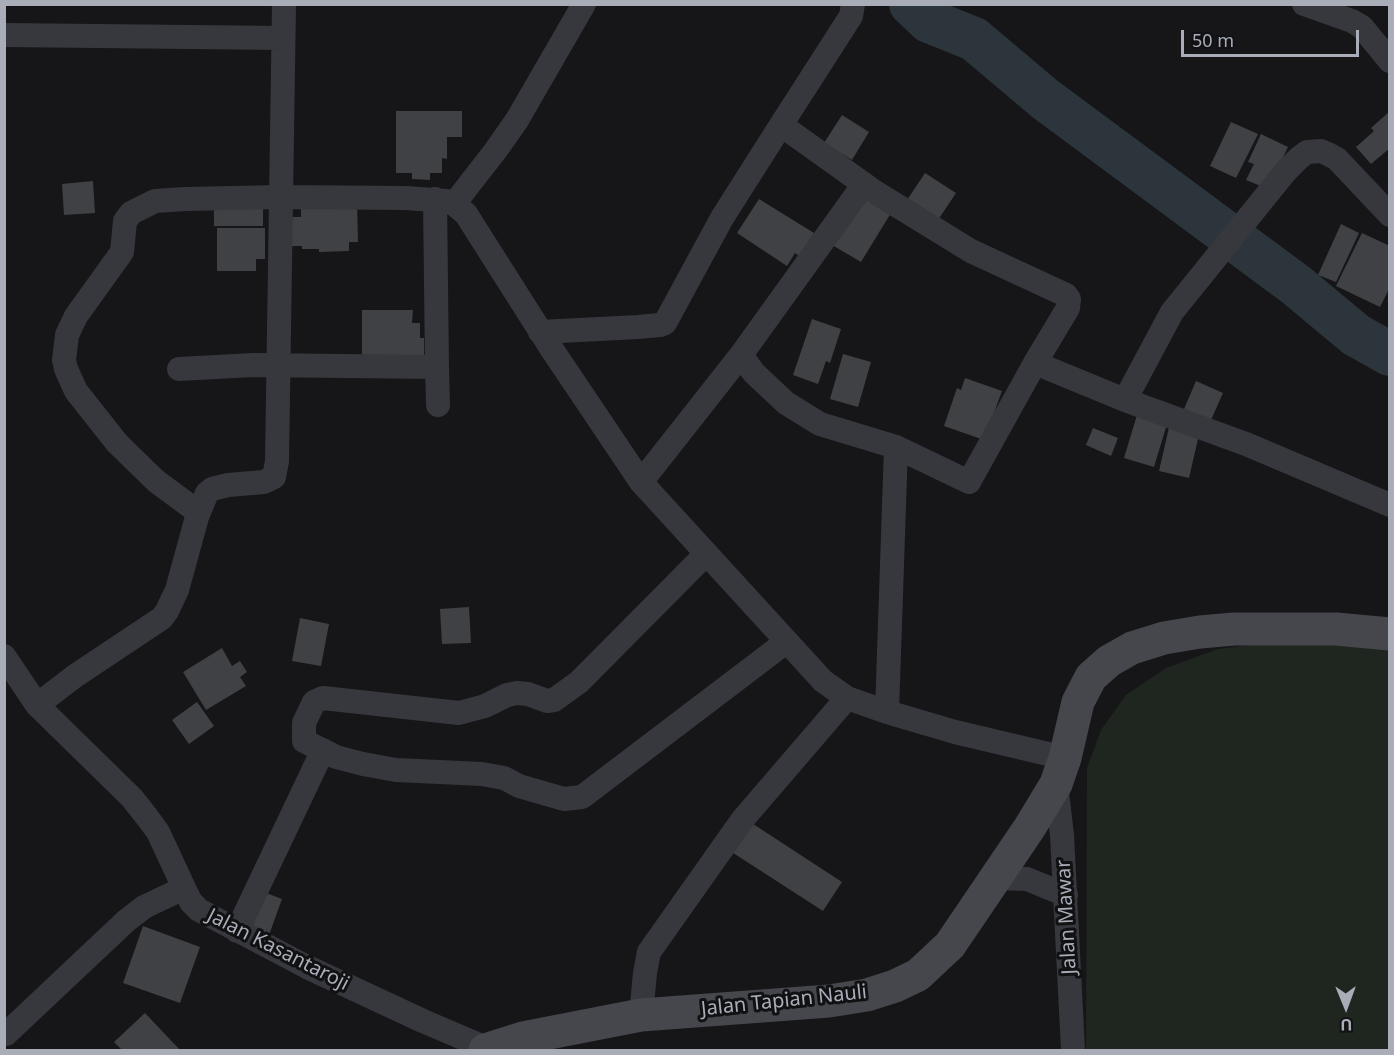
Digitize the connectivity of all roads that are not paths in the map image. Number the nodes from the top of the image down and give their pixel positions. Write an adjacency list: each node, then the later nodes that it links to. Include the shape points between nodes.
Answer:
1 (284, 4): 6 (street)
2 (584, 4): 11 (street, via 496,150)
3 (853, 4): 8 (street, via 851,16)
4 (1304, 4): 7 (street, via 1362,27)
5 (4, 35): 6 (street)
6 (283, 38): 10 (street)
7 (1389, 61)
8 (781, 125): 9 (street); 13 (street, via 722,218 665,323)
9 (864, 184): 14 (street); 15 (street, via 971,251 1066,295 1068,308)
10 (280, 197): 11 (street); 16 (street); 24 (street, via 155,201 138,208 125,221 122,252 76,316 68,335 66,369 92,413 156,481)
11 (444, 201): 13 (street, via 466,214); 17 (street)
12 (1388, 210): 19 (street, via 1337,159 1321,151 1299,158 1172,312)
13 (540, 332): 22 (street)
14 (741, 355): 21 (street, via 786,403 820,424); 22 (street)
15 (1035, 363): 19 (street); 21 (street, via 969,482)
16 (278, 365): 17 (street); 18 (street); 24 (street, via 274,477 264,482 212,489)
17 (437, 367): 20 (street)
18 (179, 369)
19 (1125, 400): 23 (street, via 1246,444)
20 (438, 405)
21 (896, 447): 31 (street)
22 (641, 482): 25 (street)
23 (1389, 505)
24 (198, 512): 30 (street, via 177,590 162,618)
25 (706, 554): 27 (street); 32 (street, via 579,682 554,700 517,693 459,713 323,698 314,702 304,723 303,737)
26 (1389, 634): 33 (main road, Jalan Tapian Nauli, via 1336,629 1234,629 1164,638 1132,648 1109,661 1091,678 1078,702)
27 (786, 642): 29 (street, via 823,681); 32 (street, via 582,797 564,799 482,774 385,768 336,757)
28 (4, 656): 30 (street, Jalan Kasantaroji)
29 (847, 698): 31 (street); 38 (street, via 743,819 649,952)
30 (37, 705): 35 (street, Jalan Kasantaroji, via 132,798 158,832)
31 (887, 712): 33 (street, via 955,732)
32 (323, 750): 37 (street)
33 (1060, 771): 34 (main road, Jalan Tapian Nauli, via 1030,826); 36 (street, Jalan Mawar)
34 (994, 878): 36 (street, via 1027,879); 38 (main road, Jalan Tapian Nauli, via 950,945 918,975 895,986 829,1001)
35 (184, 888): 37 (street, Jalan Kasantaroji, via 199,910); 39 (street, via 144,907 126,921)
36 (1066, 895): 41 (street, Jalan Mawar)
37 (237, 931): 40 (street, Jalan Kasantaroji)
38 (641, 1015): 40 (main road, Jalan Tapian Nauli, via 523,1038)
39 (5, 1038)
40 (488, 1050)
41 (1073, 1050)

